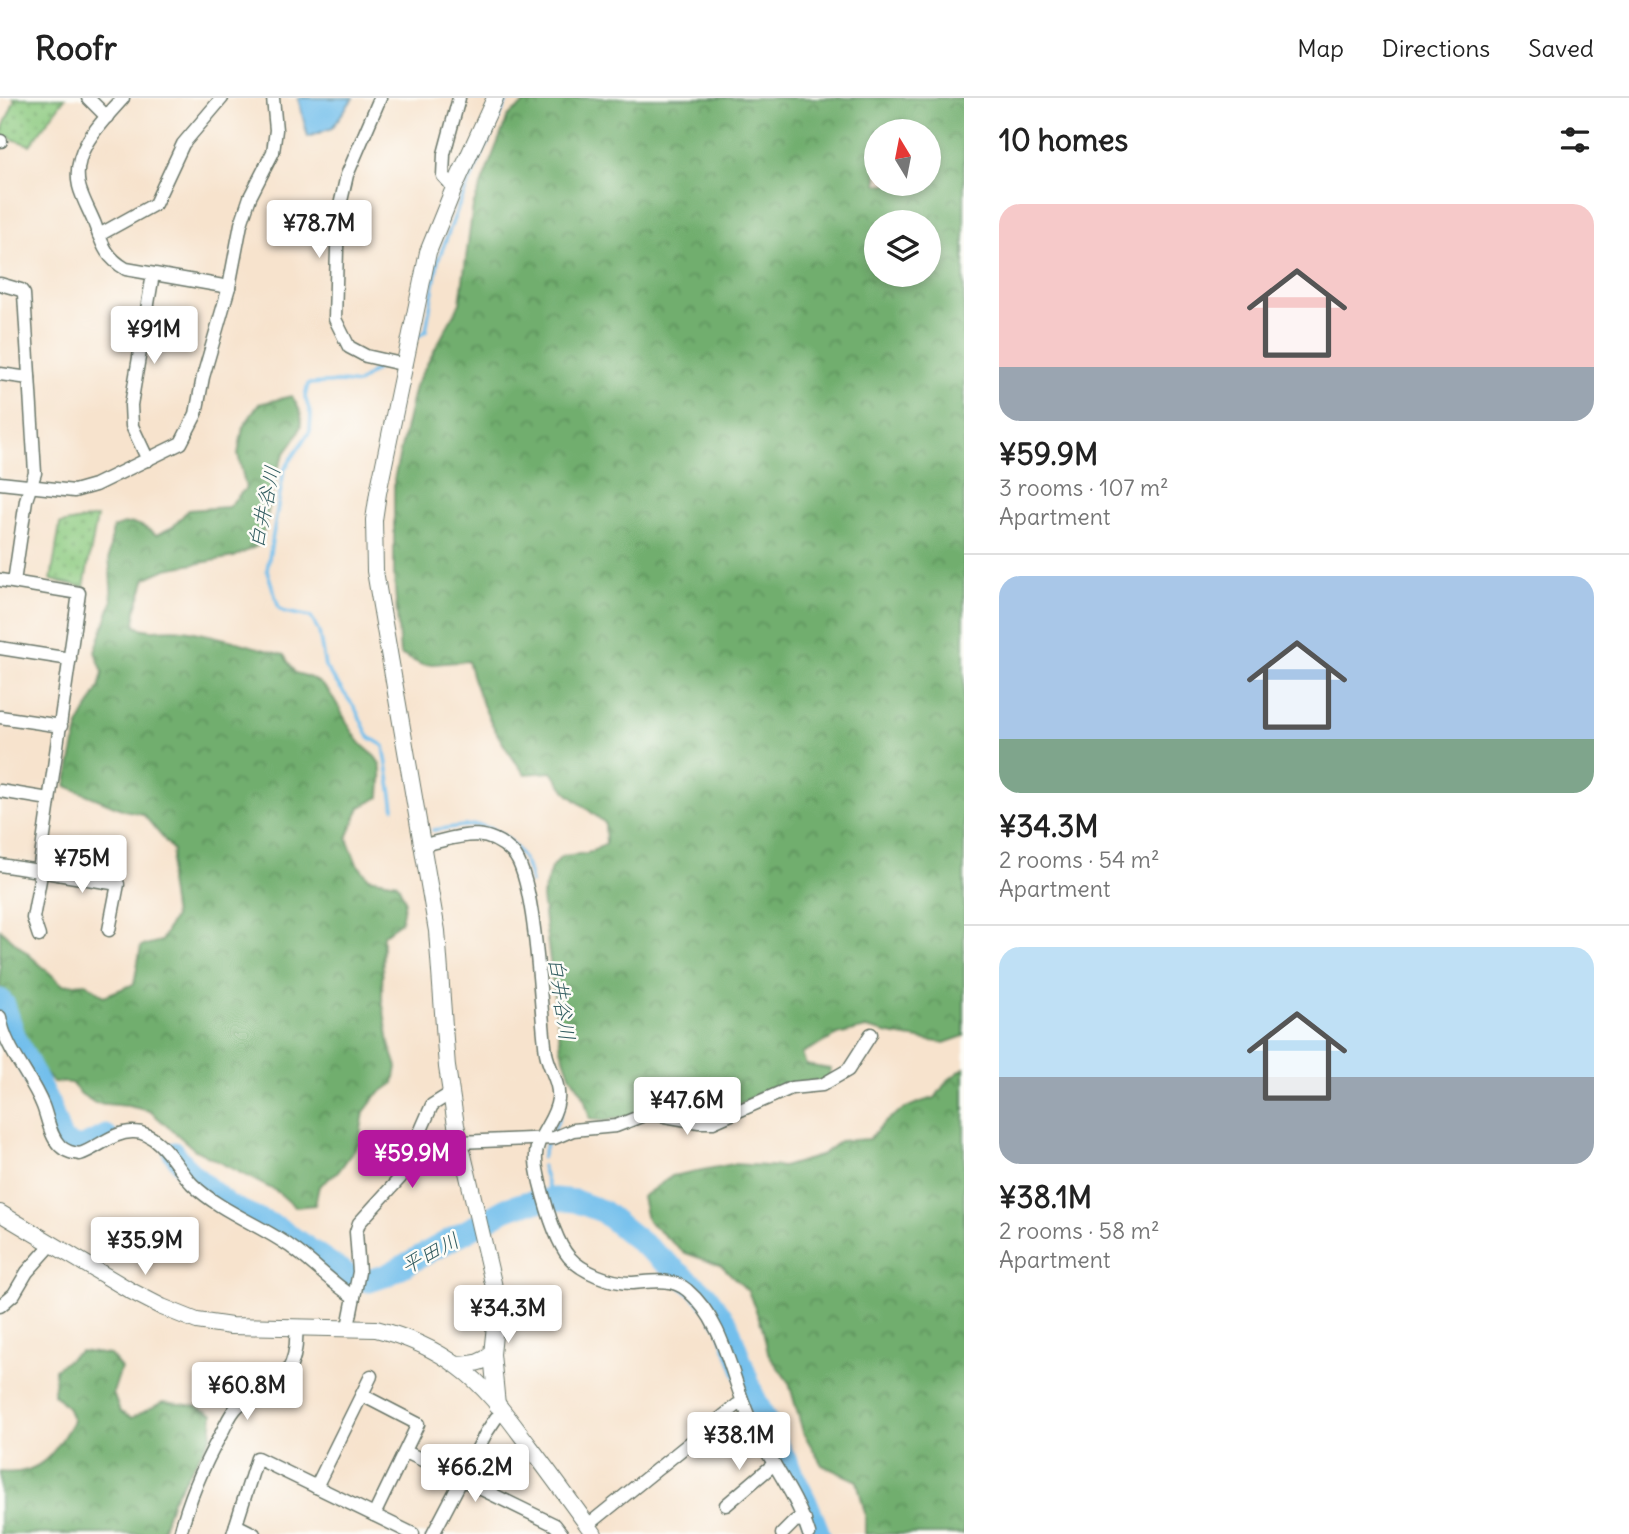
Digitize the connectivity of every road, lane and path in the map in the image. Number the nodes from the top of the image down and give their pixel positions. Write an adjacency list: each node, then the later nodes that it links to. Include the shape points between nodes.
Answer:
1 (88, 98): 8 (street)
2 (123, 98): 8 (street)
3 (222, 98): 10 (street, via 183,144 155,204)
4 (272, 98): 13 (street, via 273,152 241,224)
5 (380, 98): 14 (street, via 347,176 338,214 335,319 349,347)
6 (459, 98): 9 (street, via 444,154 443,176)
7 (495, 98): 9 (street)
8 (107, 117): 10 (street, via 82,151 78,172)
9 (454, 188): 14 (street, via 428,252)
10 (99, 235): 11 (street, via 112,261)
11 (153, 274): 13 (street); 17 (street, via 131,405 132,426)
12 (0, 284): 16 (street, via 24,294)
13 (229, 287): 17 (street, via 191,428 181,443)
14 (406, 365): 28 (street, via 378,493 373,548)
15 (0, 374): 16 (street)
16 (29, 378): 19 (street)
17 (148, 460): 19 (street, via 74,491)
18 (0, 483): 19 (street)
19 (32, 484): 21 (street)
20 (0, 580): 21 (street)
21 (15, 582): 23 (street, via 79,593)
22 (0, 648): 23 (street)
23 (70, 659): 25 (street)
24 (0, 717): 25 (street)
25 (61, 726): 27 (street)
26 (0, 791): 27 (street)
27 (49, 799): 30 (street)
28 (423, 845): 35 (street, via 437,931); 36 (street, via 486,835 512,852 521,865 531,912 546,1052 558,1089 554,1116)
29 (0, 865): 30 (street)
30 (39, 871): 31 (street, via 118,884); 32 (street, via 33,918)
31 (109, 930)
32 (39, 936)
33 (0, 1017): 40 (street, via 2,1031 62,1148 80,1154 119,1134 144,1133 223,1209 293,1247 342,1290)
34 (871, 1034): 36 (street, via 848,1070 822,1085 791,1088 713,1122 645,1115 616,1126 573,1129)
35 (450, 1093): 37 (street); 40 (street, via 432,1105 400,1178 359,1223)
36 (540, 1140): 37 (street); 48 (street, via 536,1159 542,1189 568,1256 579,1266 616,1281 662,1281 686,1289 701,1305 728,1354)
37 (459, 1142): 44 (street, via 494,1287)
38 (0, 1213): 39 (street)
39 (52, 1244): 41 (street); 42 (street, via 131,1291 197,1321)
40 (357, 1284): 43 (street)
41 (0, 1306)
42 (296, 1327): 43 (street); 59 (street, via 293,1363 271,1390 244,1401 232,1414 202,1468)
43 (348, 1327): 45 (street, via 398,1334)
44 (492, 1354): 45 (street, via 485,1361); 49 (street)
45 (457, 1365): 49 (street)
46 (372, 1376): 47 (street)
47 (362, 1395): 50 (street, via 418,1424); 53 (street)
48 (743, 1403): 51 (street); 58 (street)
49 (500, 1408): 52 (street); 58 (street)
50 (406, 1452): 52 (street); 55 (street)
51 (774, 1464): 54 (street); 56 (street)
52 (462, 1479): 62 (street); 63 (street, via 555,1525)
53 (316, 1487): 55 (street); 57 (street, via 257,1458)
54 (726, 1505)
55 (374, 1515): 61 (street)
56 (804, 1520): 64 (street, via 795,1521); 65 (street)
57 (235, 1530): 60 (street)
58 (591, 1530)
59 (180, 1534)
60 (254, 1534)
61 (413, 1534)
62 (433, 1534)
63 (562, 1534)
64 (782, 1534)
65 (809, 1534)

